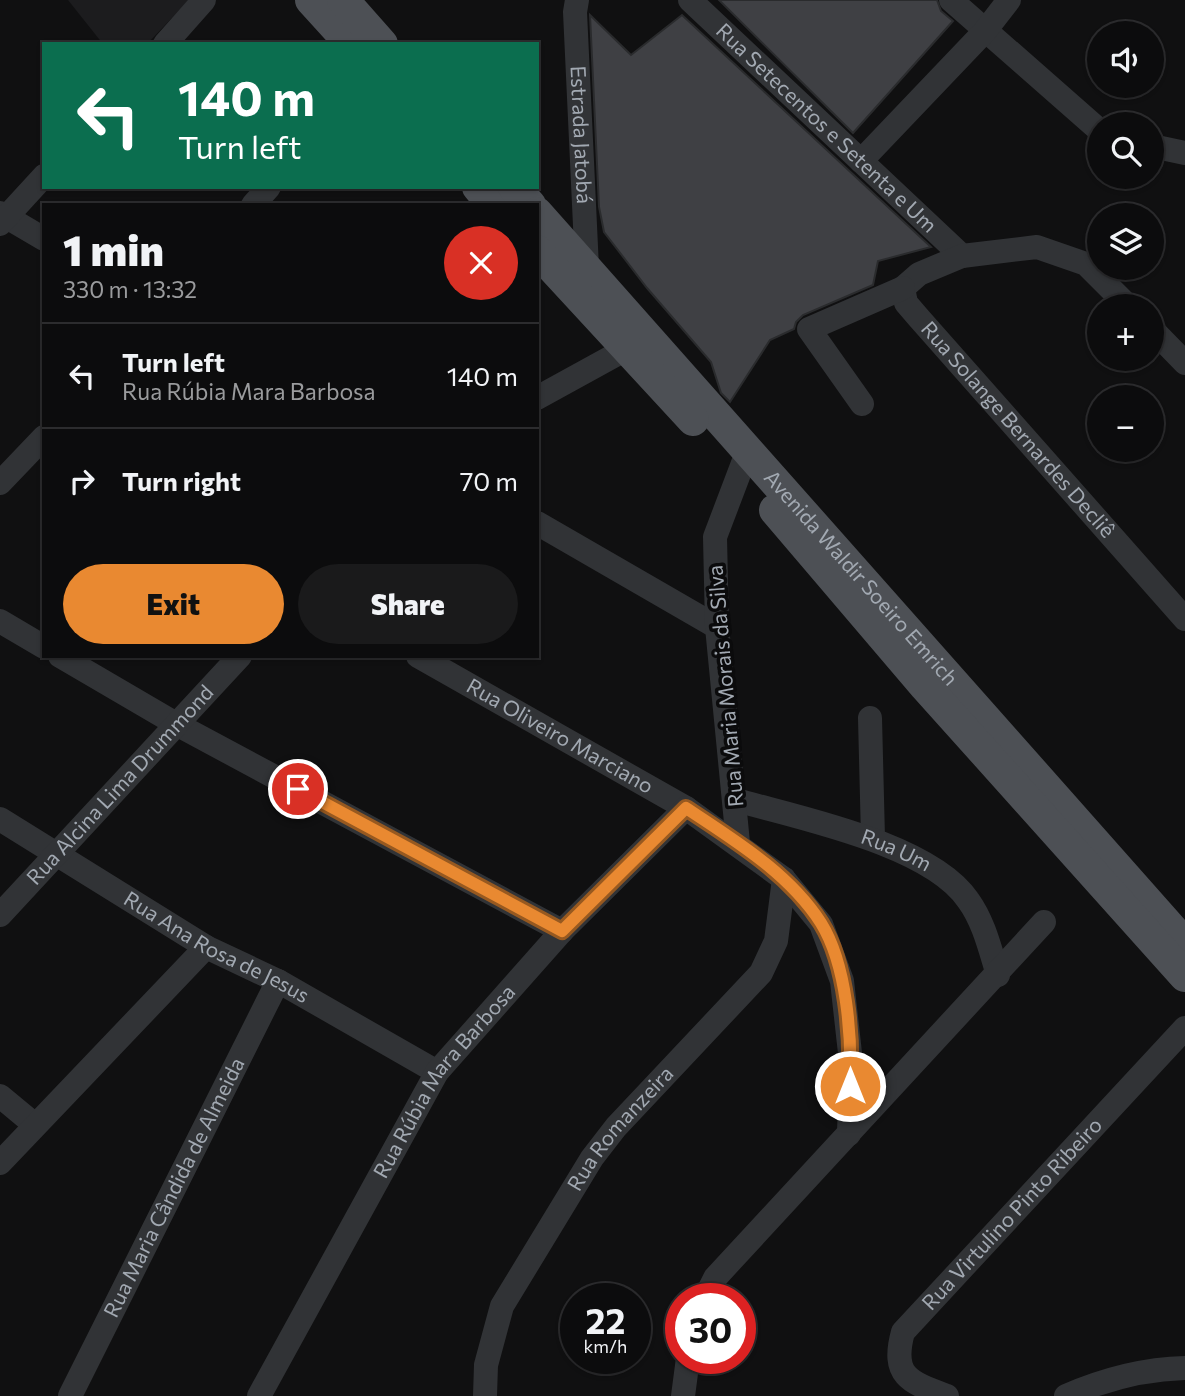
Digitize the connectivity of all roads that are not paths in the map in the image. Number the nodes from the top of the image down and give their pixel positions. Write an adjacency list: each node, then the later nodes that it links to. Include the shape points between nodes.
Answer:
1 (204, 0): 9 (street)
2 (311, 0): 10 (main road)
3 (343, 0): 11 (main road)
4 (690, 0): 15 (street, Rua Setecentos e Setenta e Um)
5 (951, 0): 8 (street)
6 (1009, 0): 8 (street)
7 (571, 4): 28 (street, Estrada Jatobá)
8 (985, 31): 12 (street); 15 (street)
9 (166, 42)
10 (349, 42)
11 (380, 42)
12 (1087, 120)
13 (1164, 149): 14 (street)
14 (1185, 153)
15 (861, 161): 27 (street, Rua Setecentos e Setenta e Um)
16 (42, 178): 24 (street)
17 (267, 189): 20 (street)
18 (480, 189): 21 (main road)
19 (516, 189): 22 (main road)
20 (255, 203)
21 (491, 203)
22 (528, 203)
23 (539, 215): 28 (main road, Avenida Waldir Soeiro Emrich)
24 (2, 218): 25 (street)
25 (42, 238)
26 (539, 253): 32 (main road, Avenida Waldir Soeiro Emrich)
27 (962, 256): 29 (street, via 919,274); 30 (street, via 1037,247 1086,264)
28 (587, 268): 37 (main road, Avenida Waldir Soeiro Emrich)
29 (903, 288): 35 (street, via 809,329); 40 (street, Rua Solange Bernardes Decliê, via 906,303)
30 (1116, 294)
31 (1164, 341): 33 (street)
32 (628, 348): 34 (street); 37 (main road, Avenida Waldir Soeiro Emrich)
33 (1185, 363)
34 (539, 397)
35 (862, 404)
36 (42, 439): 38 (street)
37 (744, 461): 42 (street, Rua Maria Morais da Silva, via 715,537); 57 (main road, Avenida Waldir Soeiro Emrich); 61 (main road, Avenida Waldir Soeiro Emrich, via 925,686)
38 (0, 483)
39 (539, 524): 42 (street)
40 (1185, 619)
41 (0, 621): 43 (street)
42 (717, 627): 49 (street, Rua Maria Morais da Silva)
43 (42, 646)
44 (63, 658): 48 (street)
45 (238, 658): 48 (street, Rua Alcina Lima Drummond)
46 (422, 658): 50 (street, Rua Oliveiro Marciano)
47 (870, 718): 52 (street)
48 (178, 725): 54 (street, Rua Alcina Lima Drummond); 59 (street)
49 (736, 800): 52 (street, Rua Um); 53 (street, Rua Maria Morais da Silva)
50 (686, 808): 53 (street, Rua Oliveiro Marciano); 59 (street, Rua Rúbia Mara Barbosa)
51 (0, 819): 54 (street, Rua Ana Rosa de Jesus)
52 (873, 838): 62 (street, Rua Um, via 928,865 967,897)
53 (738, 843): 55 (street, Rua Oliveiro Marciano)
54 (57, 854): 56 (street, Rua Alcina Lima Drummond); 60 (street, Rua Ana Rosa de Jesus)
55 (784, 879): 68 (street, Rua Oliveiro Marciano, via 821,924 842,981 851,1062); 75 (street, Rua Romanzeira, via 776,941 761,973 616,1127 592,1158 502,1306 486,1365)
56 (0, 915)
57 (1173, 916): 61 (main road, Avenida Waldir Soeiro Emrich)
58 (1044, 922): 62 (street)
59 (562, 931): 65 (street, Rua Rúbia Mara Barbosa)
60 (206, 947): 63 (street, Rua Ana Rosa de Jesus); 67 (street)
61 (1183, 961)
62 (998, 975): 68 (street)
63 (278, 981): 65 (street, Rua Ana Rosa de Jesus); 73 (street, Rua Maria Cândida de Almeida)
64 (1185, 1028): 77 (street, Rua Virtulino Pinto Ribeiro, via 903,1332 897,1354 902,1372 920,1386)
65 (437, 1072): 74 (street, Rua Rúbia Mara Barbosa)
66 (0, 1096): 67 (street)
67 (35, 1125): 69 (street)
68 (849, 1134): 70 (street)
69 (0, 1163)
70 (712, 1283)
71 (1185, 1368): 78 (street, via 1150,1369)
72 (686, 1374): 76 (street)
73 (70, 1396)
74 (259, 1396)
75 (485, 1396)
76 (683, 1396)
77 (947, 1396)
78 (1066, 1396)

